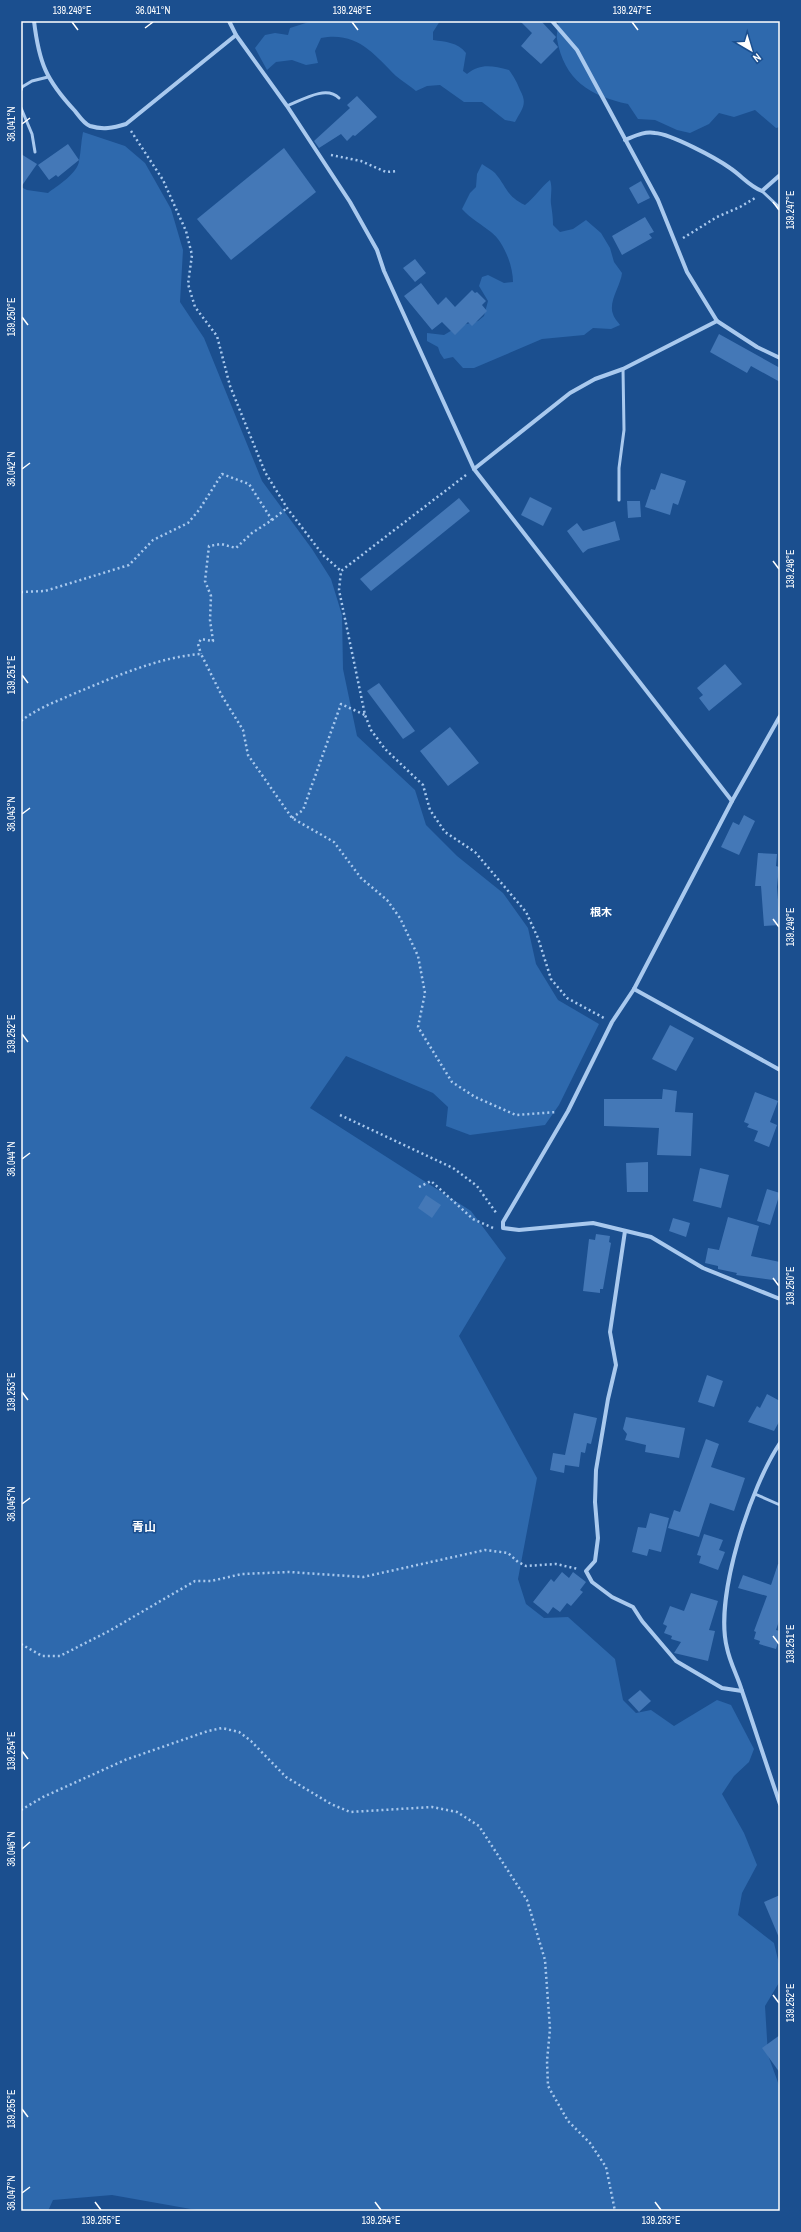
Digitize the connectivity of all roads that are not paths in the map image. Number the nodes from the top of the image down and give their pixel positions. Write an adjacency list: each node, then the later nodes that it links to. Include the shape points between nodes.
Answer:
1 (34, 21): 5 (street, via 38,52)
2 (229, 21): 4 (street)
3 (552, 21): 10 (street, via 577,50)
4 (236, 35): 5 (street, via 126,124 106,129 88,125); 8 (street)
5 (48, 77): 6 (lane, via 32,81)
6 (21, 90)
7 (339, 98): 8 (lane, via 329,92 320,93)
8 (287, 106): 18 (street, via 350,202 377,250 384,271)
9 (21, 108): 11 (lane, via 32,134)
10 (626, 140): 13 (street, via 640,133 668,136 729,167 751,186); 15 (street, via 658,200 687,272)
11 (35, 152)
12 (780, 175): 13 (street)
13 (762, 191): 14 (lane)
14 (780, 208)
15 (717, 321): 16 (street, via 757,347); 17 (street)
16 (780, 358)
17 (623, 370): 18 (street, via 596,379 570,393); 19 (lane, via 624,430 619,468)
18 (474, 469): 21 (street)
19 (619, 500)
20 (780, 716): 21 (street)
21 (732, 801): 22 (street)
22 (634, 989): 23 (street); 24 (street, via 612,1022 568,1111 504,1222 503,1228 519,1230 593,1223)
23 (780, 1070)
24 (625, 1231): 25 (street, via 651,1237 703,1268); 29 (street, via 610,1332 616,1365 596,1470 598,1538 595,1561 586,1571 592,1582 612,1597 634,1607 676,1661 722,1688)
25 (780, 1299)
26 (780, 1443): 27 (street)
27 (755, 1494): 28 (lane); 29 (street, via 733,1556 726,1603 726,1648)
28 (780, 1505)
29 (742, 1691): 30 (street)
30 (780, 1804)

